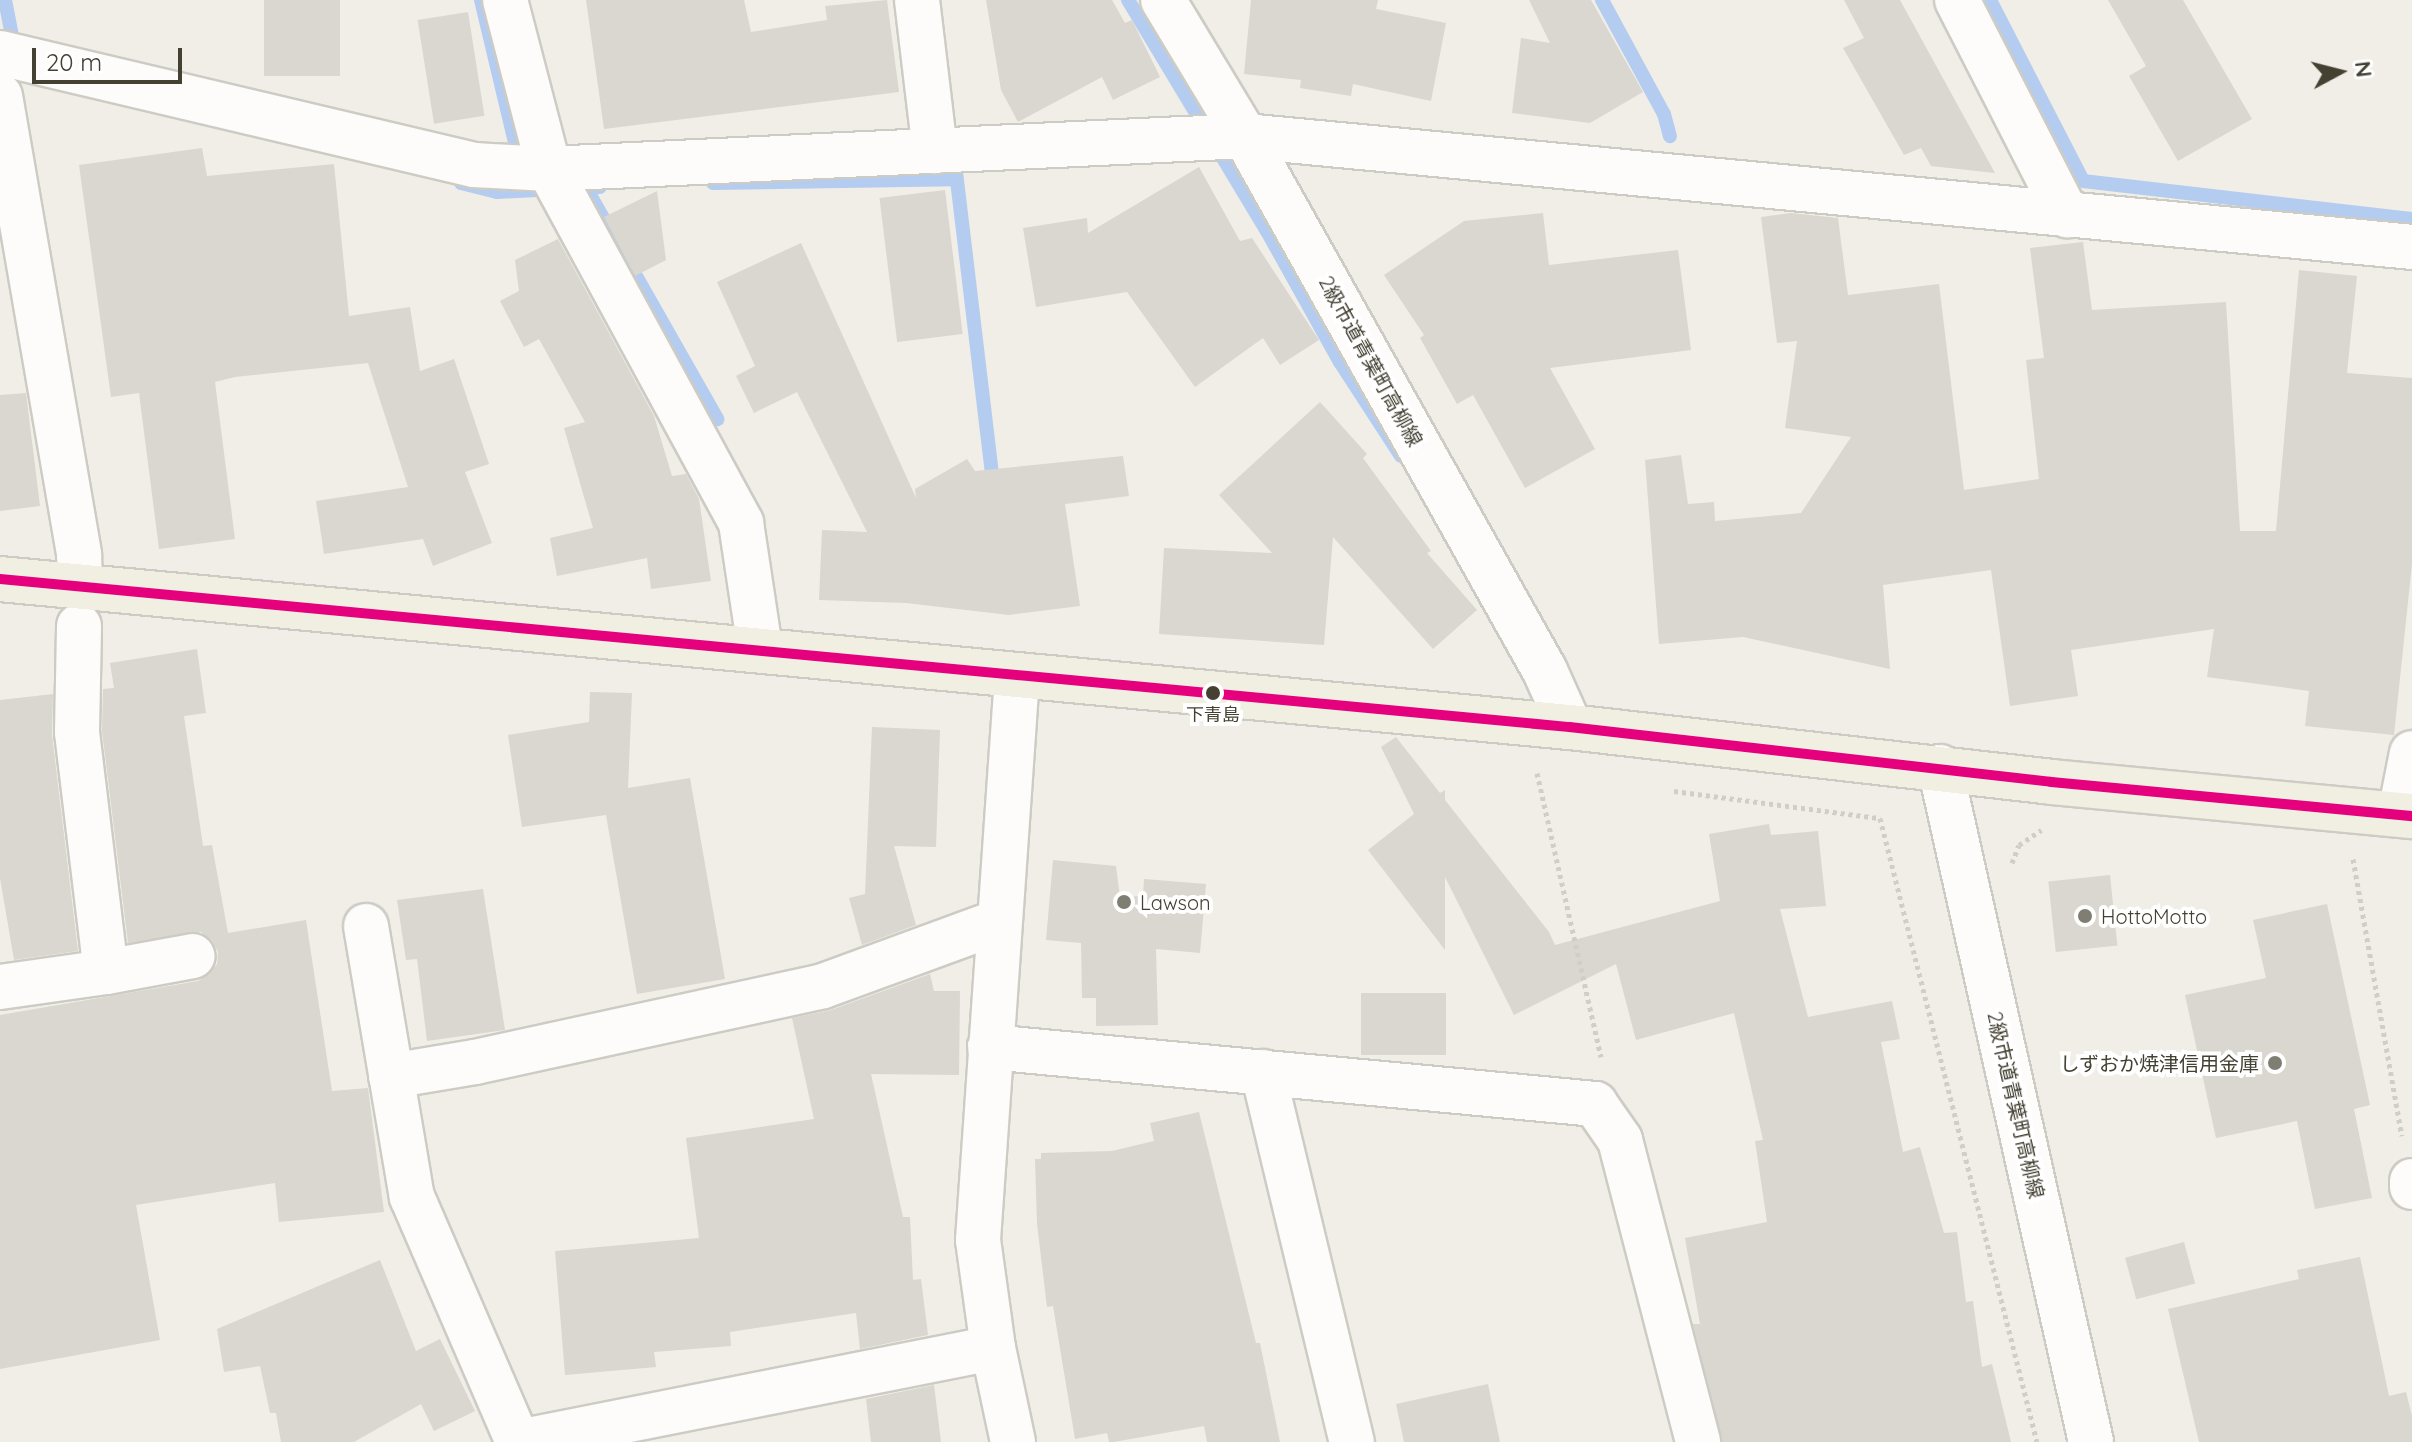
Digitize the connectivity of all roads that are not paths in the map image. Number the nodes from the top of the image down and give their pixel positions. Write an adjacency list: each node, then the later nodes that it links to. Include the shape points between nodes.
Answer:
1 (505, 0): 9 (street)
2 (917, 0): 8 (street)
3 (1163, 0): 7 (street, 2級市道青葉町高柳線)
4 (1957, 0): 10 (street)
5 (21, 58): 9 (street, via 474,165)
6 (0, 96): 13 (street, via 79,555)
7 (1245, 136): 8 (street); 10 (street); 16 (street, 2級市道青葉町高柳線, via 1545,671)
8 (935, 151): 9 (street)
9 (549, 169): 14 (street, via 741,523)
10 (2067, 215): 11 (street)
11 (2412, 247)
12 (0, 579): 13 (main road)
13 (79, 607): 14 (main road); 23 (street, via 77,732)
14 (760, 649): 15 (main road)
15 (1017, 676): 16 (main road); 20 (street)
16 (1570, 727): 18 (main road)
17 (2412, 753): 19 (street)
18 (1940, 767): 19 (main road); 33 (street, 2級市道青葉町高柳線)
19 (2406, 815)
20 (998, 922): 25 (street); 27 (street, via 823,986)
21 (366, 926): 27 (street)
22 (193, 956): 23 (street)
23 (106, 972): 24 (street)
24 (0, 987)
25 (990, 1047): 26 (street); 28 (street, via 978,1240)
26 (1263, 1072): 31 (street); 32 (street, via 1595,1104 1620,1140)
27 (391, 1076): 29 (street, via 412,1197)
28 (993, 1348): 29 (street); 30 (street)
29 (518, 1442)
30 (1013, 1442)
31 (1352, 1442)
32 (1698, 1442)
33 (2091, 1442)

